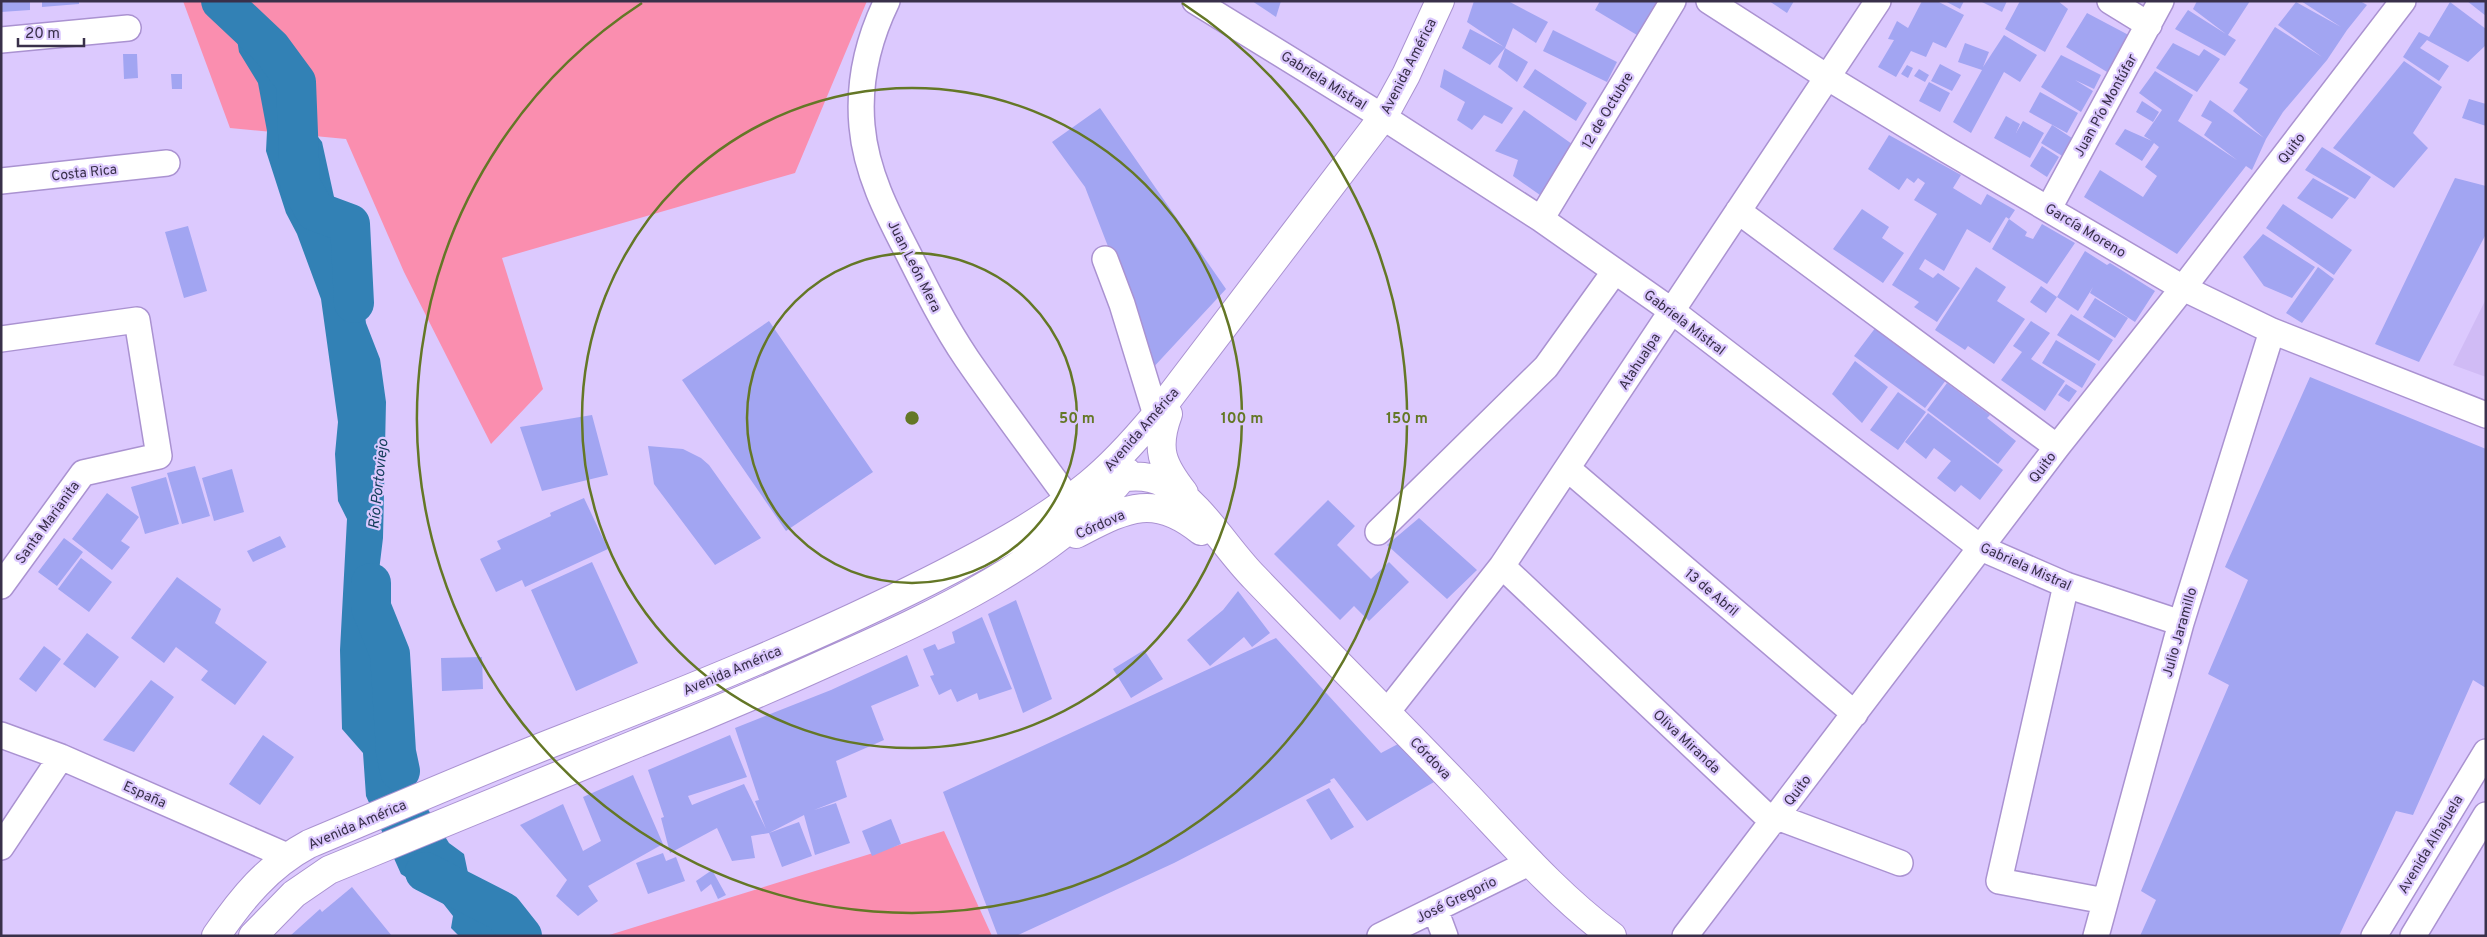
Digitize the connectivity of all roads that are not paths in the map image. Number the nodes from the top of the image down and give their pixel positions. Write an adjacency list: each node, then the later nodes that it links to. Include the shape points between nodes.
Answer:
1 (887, 1): 31 (street, Juan León Mera, via 868,51 861,86 862,127 868,164 882,203 953,336)
2 (1195, 1): 14 (street, Gabriela Mistral)
3 (1440, 1): 14 (street, Avenida América)
4 (1673, 1): 19 (street, 12 de Octubre)
5 (1709, 1): 13 (street, García Moreno)
6 (1878, 1): 13 (street, Atahualpa)
7 (2110, 1): 10 (street)
8 (2161, 1): 10 (street, Juan Pío Montúfar)
9 (2403, 1): 22 (street, Quito)
10 (2149, 25): 17 (street, Juan Pío Montúfar)
11 (128, 28): 12 (street)
12 (1, 40)
13 (1827, 77): 17 (street, García Moreno); 18 (street, Atahualpa)
14 (1383, 117): 19 (street, Gabriela Mistral); 26 (street, Avenida América)
15 (167, 163): 16 (street, Costa Rica)
16 (1, 181)
17 (2049, 208): 22 (street, García Moreno)
18 (1738, 211): 23 (street, Atahualpa); 28 (street)
19 (1541, 219): 21 (street, Gabriela Mistral)
20 (1104, 259): 26 (street)
21 (1615, 271): 23 (street, Gabriela Mistral); 33 (street, via 1546,367)
22 (2183, 288): 24 (street, García Moreno); 28 (street, Quito)
23 (1672, 311): 29 (street, Atahualpa); 34 (street, Gabriela Mistral)
24 (2272, 331): 27 (street, García Moreno); 40 (street, Julio Jaramillo)
25 (1, 339): 39 (street, Santa Marianita, via 137,320 159,456 82,473)
26 (1162, 414): 30 (street, Avenida América); 31 (street, Avenida América); 32 (street, via 1160,441 1164,464)
27 (2486, 415)
28 (2057, 447): 34 (street, Quito)
29 (1568, 469): 36 (street, Atahualpa); 42 (street, 13 de Abril)
30 (1122, 478): 31 (street, Córdova); 32 (street, Córdova, via 1143,476 1164,483 1181,495); 35 (street, Avenida América, via 1072,526)
31 (1069, 500): 50 (street, Avenida América, via 970,560 880,605 734,670)
32 (1208, 524): 37 (street, Córdova)
33 (1378, 532)
34 (1982, 548): 38 (street, Gabriela Mistral); 42 (street, Quito)
35 (1019, 564): 37 (street, Córdova, via 1126,511 1157,507 1169,510 1197,528); 56 (street, Avenida América, via 902,630 708,715 329,870 294,894)
36 (1502, 566): 41 (street, Atahualpa); 48 (street, Oliva Miranda)
37 (1253, 576): 41 (street, Córdova)
38 (2066, 585): 40 (street, Gabriela Mistral); 53 (street, via 1999,881)
39 (1, 586)
40 (2181, 623): 53 (street, Julio Jaramillo)
41 (1387, 712): 51 (street, Córdova)
42 (1855, 714): 48 (street, Quito)
43 (1, 735): 45 (street, España)
44 (2486, 752): 46 (street, Avenida Alhajuela)
45 (61, 757): 49 (street); 50 (street, España)
46 (2478, 783): 62 (street, Avenida Alhajuela)
47 (2486, 815): 63 (street)
48 (1775, 820): 52 (street, Oliva Miranda); 60 (street, Quito)
49 (1, 848)
50 (298, 850): 55 (street, Avenida América, via 259,880)
51 (1531, 862): 54 (street, José Gregorio); 59 (street, Córdova, via 1582,912)
52 (1900, 863)
53 (2105, 901): 61 (street, Julio Jaramillo)
54 (1435, 909): 57 (street, José Gregorio); 58 (street)
55 (216, 936)
56 (253, 936)
57 (1380, 936)
58 (1445, 936)
59 (1612, 936)
60 (1685, 936)
61 (2096, 936)
62 (2374, 936)
63 (2412, 936)

